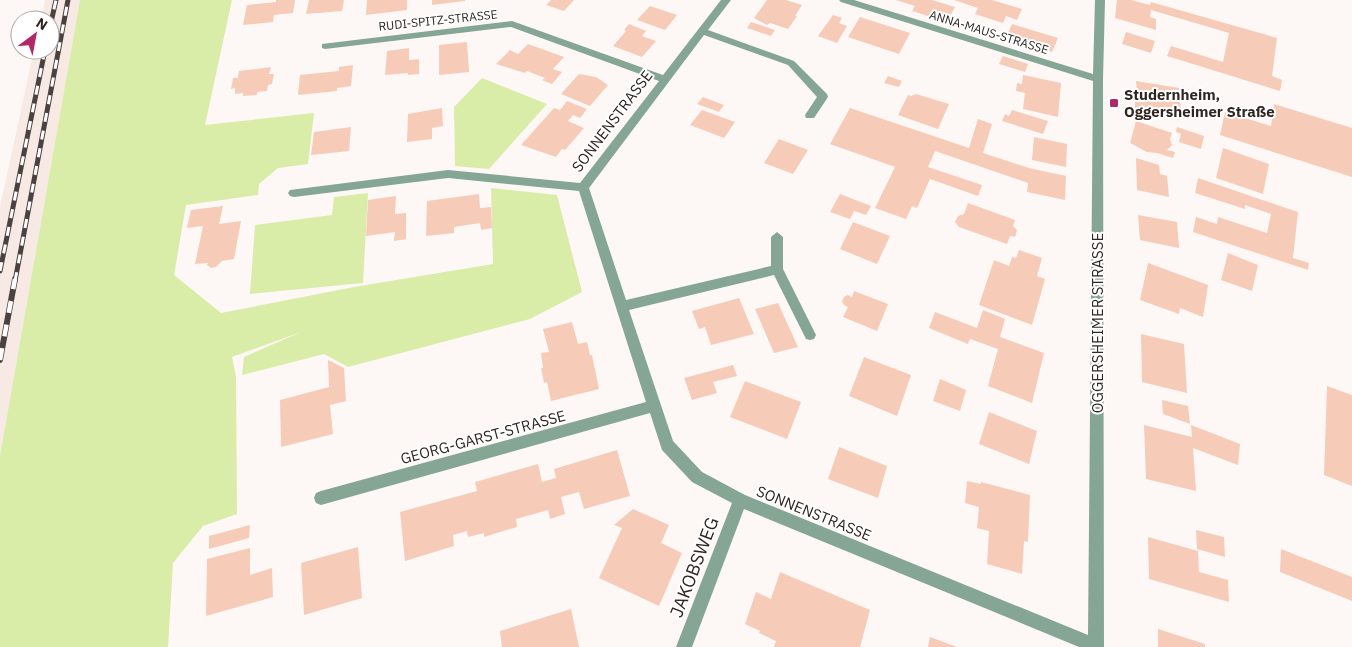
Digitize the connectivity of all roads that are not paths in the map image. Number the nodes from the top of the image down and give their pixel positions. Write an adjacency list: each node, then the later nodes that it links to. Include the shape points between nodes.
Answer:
1 (726, 0): 4 (street, SONNENSTRASSE)
2 (844, 0): 7 (street, ANNA-MAUS-STRASSE)
3 (1100, 0): 7 (street, OGGERSHEIMER STRASSE)
4 (703, 30): 6 (street, SONNENSTRASSE); 8 (street, via 791,63 823,97)
5 (325, 46): 6 (street, RUDI-SPITZ-STRASSE, via 512,24)
6 (664, 79): 9 (street, SONNENSTRASSE)
7 (1098, 79): 19 (street, OGGERSHEIMER STRASSE)
8 (810, 116)
9 (583, 187): 10 (street, via 448,174); 13 (street, SONNENSTRASSE)
10 (294, 193)
11 (777, 236): 12 (street)
12 (777, 269): 13 (street); 14 (street)
13 (622, 306): 15 (street, SONNENSTRASSE)
14 (810, 336)
15 (654, 406): 16 (street, GEORG-GARST-STRASSE); 17 (street, SONNENSTRASSE, via 667,444 698,477)
16 (321, 498)
17 (740, 500): 18 (street, JAKOBSWEG); 19 (street, SONNENSTRASSE)
18 (684, 647)
19 (1096, 647)

